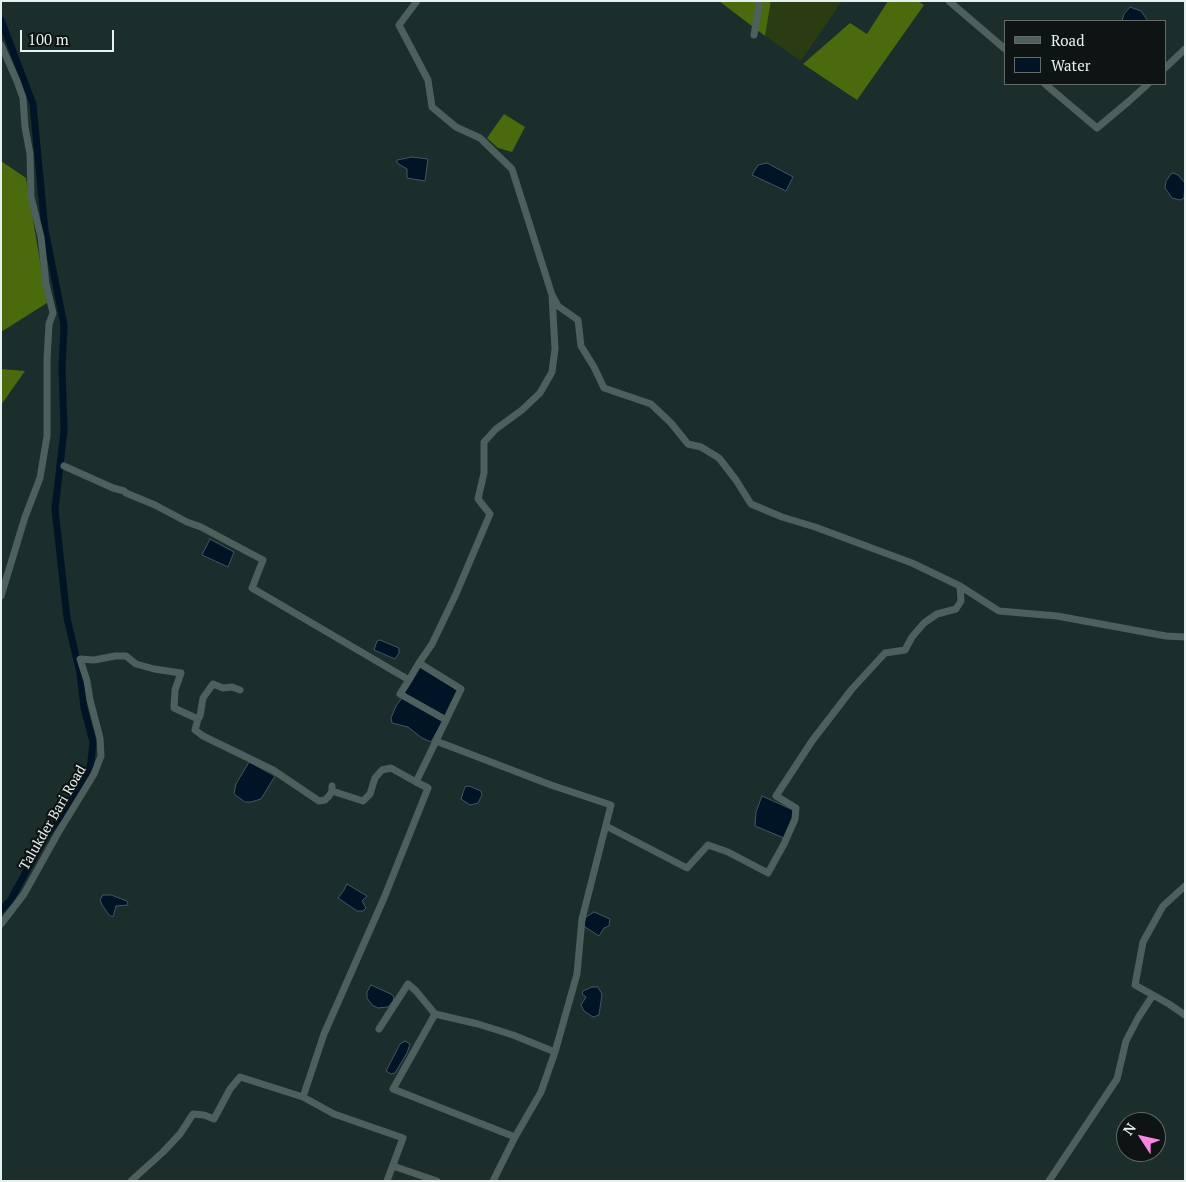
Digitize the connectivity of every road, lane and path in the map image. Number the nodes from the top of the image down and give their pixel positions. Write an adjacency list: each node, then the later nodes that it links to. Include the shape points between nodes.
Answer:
1 (417, 1): 11 (street, via 399,25 428,80 432,107 456,127 480,138 512,169)
2 (758, 1): 4 (street)
3 (949, 1): 6 (street)
4 (754, 35)
5 (1, 46): 14 (street, via 22,98 30,154 31,197 53,313 49,324 47,360 47,436 40,478)
6 (1004, 48)
7 (1185, 49): 8 (street)
8 (1166, 67)
9 (1046, 85): 10 (street, via 1096,128)
10 (1147, 85)
11 (552, 295): 13 (street, via 558,306 578,320 581,346 604,388 651,404 688,444 702,447 719,458 751,504 912,563); 16 (street, via 555,349 552,372 540,393 484,442 484,473 478,499 490,514 456,594)
12 (64, 466): 17 (street, via 124,490 263,560 252,588)
13 (960, 586): 15 (street, via 998,611 1057,616); 23 (street, via 962,601 956,609 937,614 924,623 905,650 885,653 812,741 776,796 796,808 784,844 768,873 708,845 687,868)
14 (1, 596)
15 (1185, 638)
16 (419, 663): 17 (street); 20 (street, via 461,689)
17 (409, 680): 20 (street, via 400,694)
18 (240, 690): 19 (street, via 213,684 203,698)
19 (198, 719): 22 (street, via 195,730 203,736 273,770 320,801 325,800 332,789 363,801 382,770 392,768); 25 (street, Talukder Bari Road, via 174,708 181,672 136,664 126,656 80,659 100,738 101,756 94,774 24,894)
20 (446, 720): 21 (street)
21 (436, 741): 22 (street); 23 (street, via 559,788 612,804)
22 (416, 782): 31 (street, via 428,788 324,1034)
23 (606, 826): 30 (street, via 582,919 577,974)
24 (1185, 886): 26 (street, via 1163,906 1143,942 1136,985)
25 (1, 924)
26 (1153, 995): 28 (street); 38 (street, via 1126,1041 1117,1079)
27 (435, 1014): 29 (street, via 408,984); 30 (street, via 478,1024); 32 (street, via 393,1089)
28 (1185, 1015)
29 (379, 1029)
30 (555, 1052): 32 (street, via 541,1092)
31 (303, 1097): 33 (street, via 334,1114 403,1138); 34 (street, via 240,1077 214,1119 193,1114 180,1134)
32 (514, 1137): 37 (street)
33 (393, 1166): 35 (street); 36 (street)
34 (131, 1181)
35 (387, 1181)
36 (437, 1181)
37 (493, 1181)
38 (1049, 1181)

